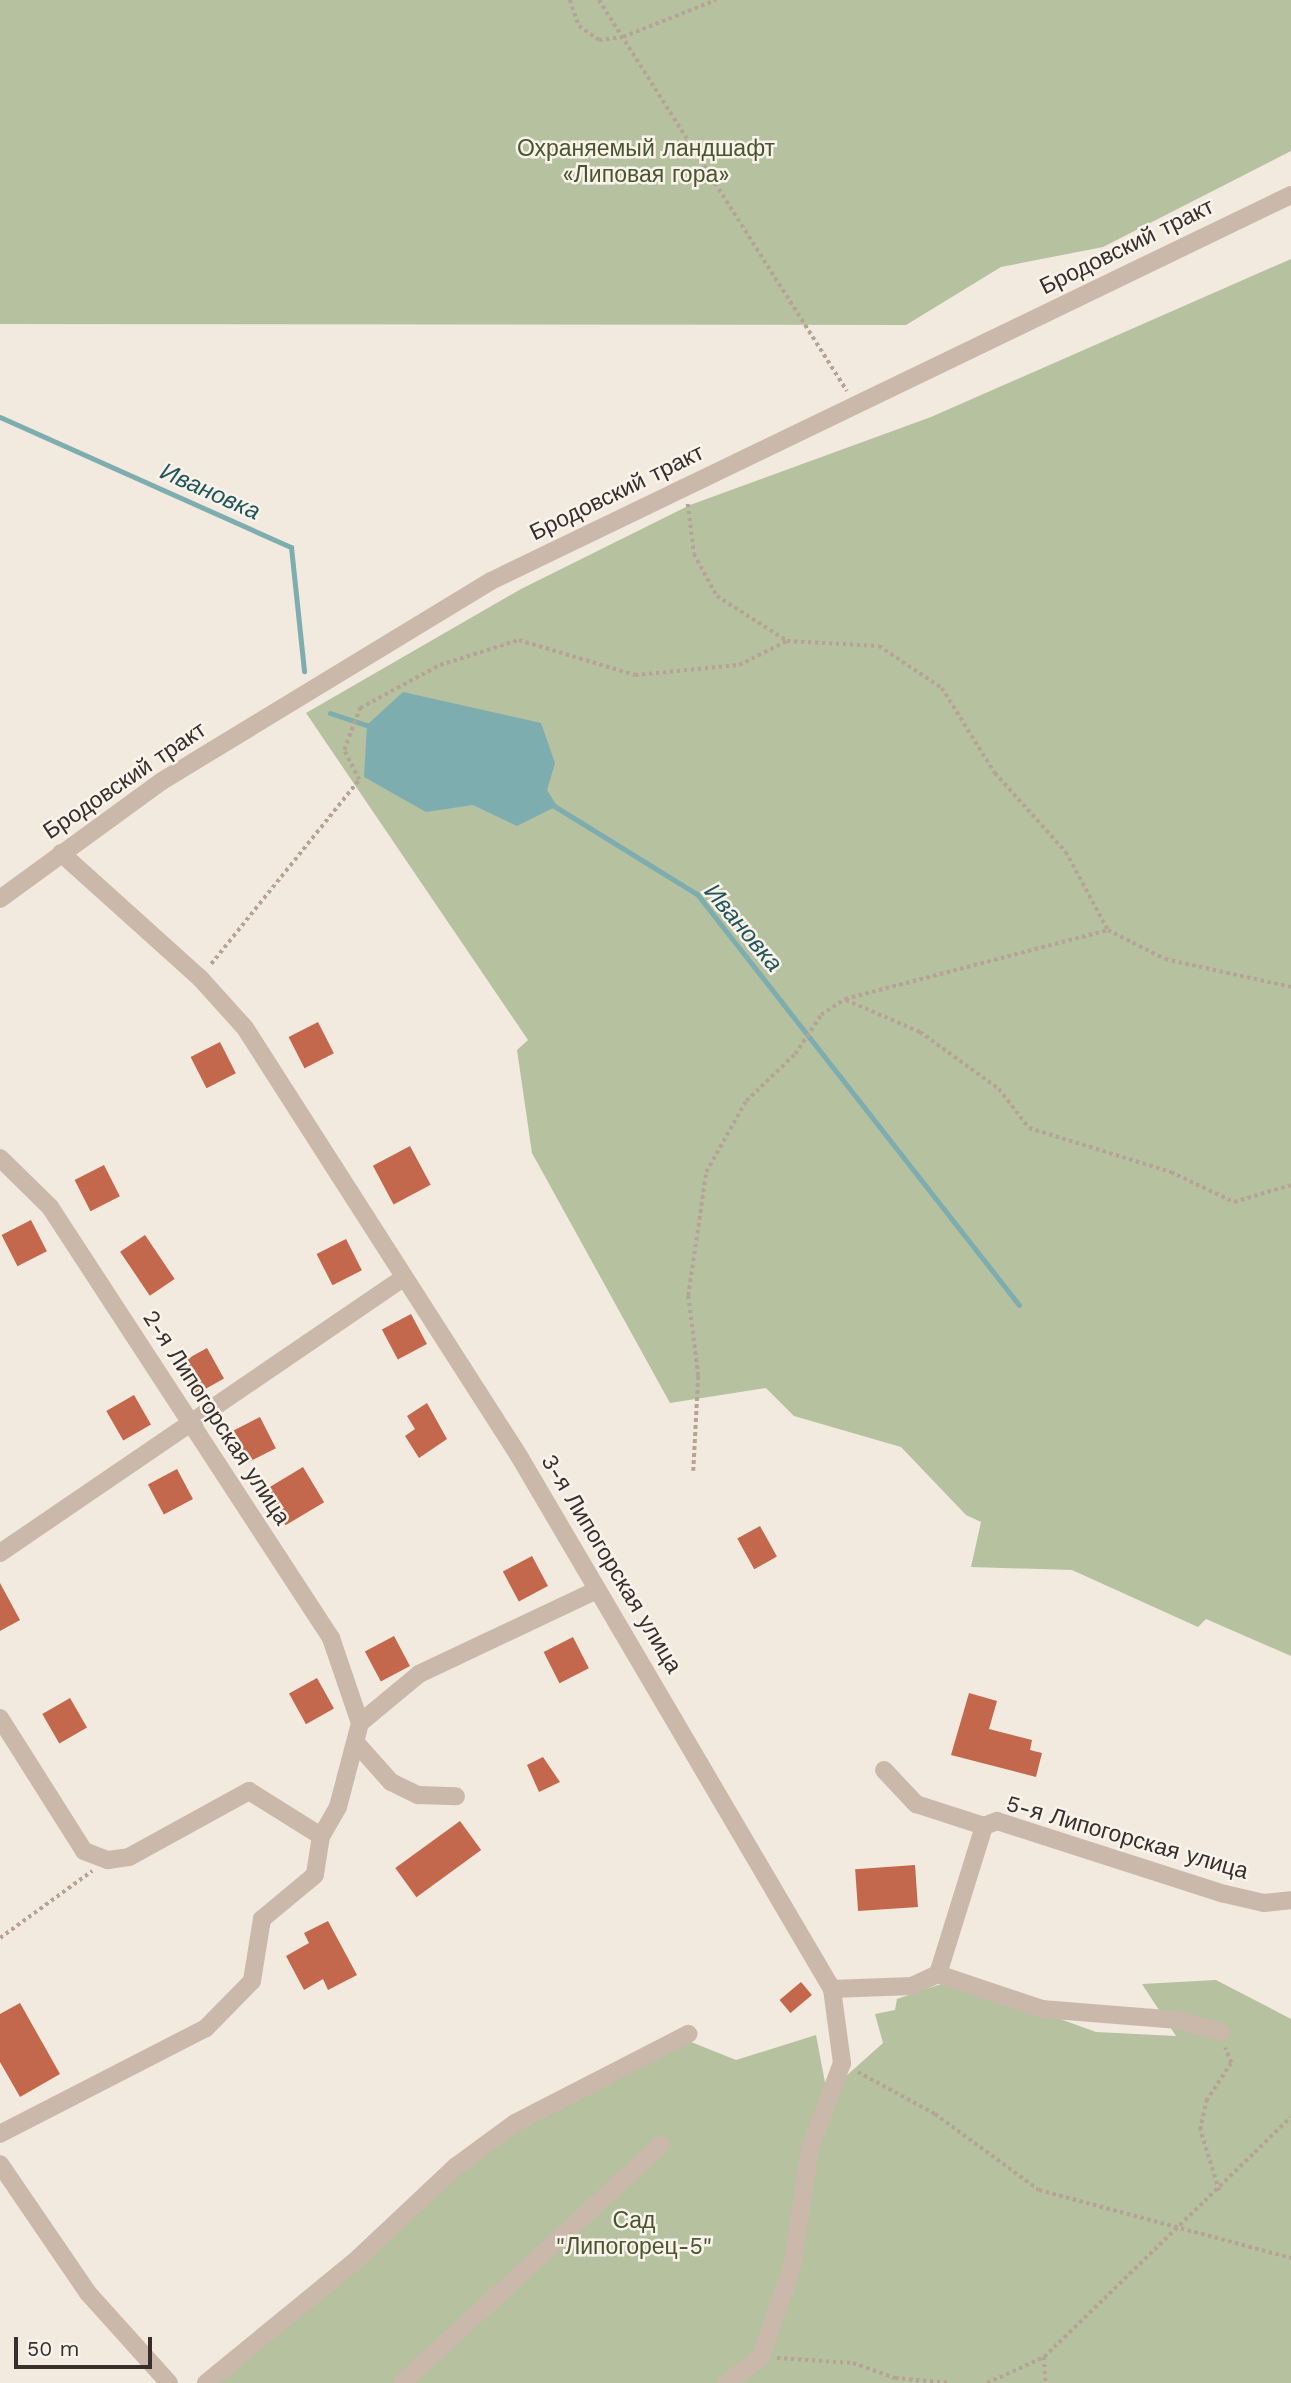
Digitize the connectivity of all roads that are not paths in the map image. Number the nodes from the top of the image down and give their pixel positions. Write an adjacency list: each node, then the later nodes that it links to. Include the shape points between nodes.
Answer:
1 (1291, 195): 2 (street, Бродовский тракт, via 491,581 162,781)
2 (61, 853): 3 (street, Бродовский тракт); 5 (street, 3-я Липогорская улица, via 200,978 245,1028)
3 (0, 899)
4 (0, 1158): 6 (street, 2-я Липогорская улица, via 50,1207)
5 (402, 1279): 6 (street); 8 (street, 3-я Липогорская улица, via 505,1433)
6 (189, 1424): 7 (street); 10 (street, 2-я Липогорская улица, via 331,1638)
7 (0, 1553)
8 (597, 1590): 10 (street, via 419,1674); 18 (street, 3-я Липогорская улица)
9 (0, 1717): 15 (street, via 75,1840 84,1851 108,1860 141,1851 249,1791)
10 (360, 1723): 11 (street)
11 (357, 1744): 13 (street, via 391,1782 418,1795); 15 (street, via 338,1807)
12 (884, 1769): 14 (street, 5-я Липогорская улица, via 916,1804)
13 (456, 1796)
14 (984, 1826): 16 (street, 5-я Липогорская улица, via 997,1821 1225,1894 1264,1903); 17 (street)
15 (321, 1836): 21 (street, via 315,1875 262,1919 252,1981 205,2028)
16 (1291, 1900)
17 (938, 1974): 18 (street, via 912,1986); 19 (street, via 1042,2009 1179,2020)
18 (832, 1989): 27 (street, 3-я Липогорская улица, via 842,2063 810,2148 792,2267 761,2357)
19 (1220, 2032)
20 (688, 2034): 25 (street, via 515,2123 455,2167 354,2262)
21 (0, 2134)
22 (661, 2145): 26 (street)
23 (0, 2164): 24 (street, via 88,2293)
24 (169, 2383)
25 (206, 2383)
26 (402, 2383)
27 (727, 2383)

